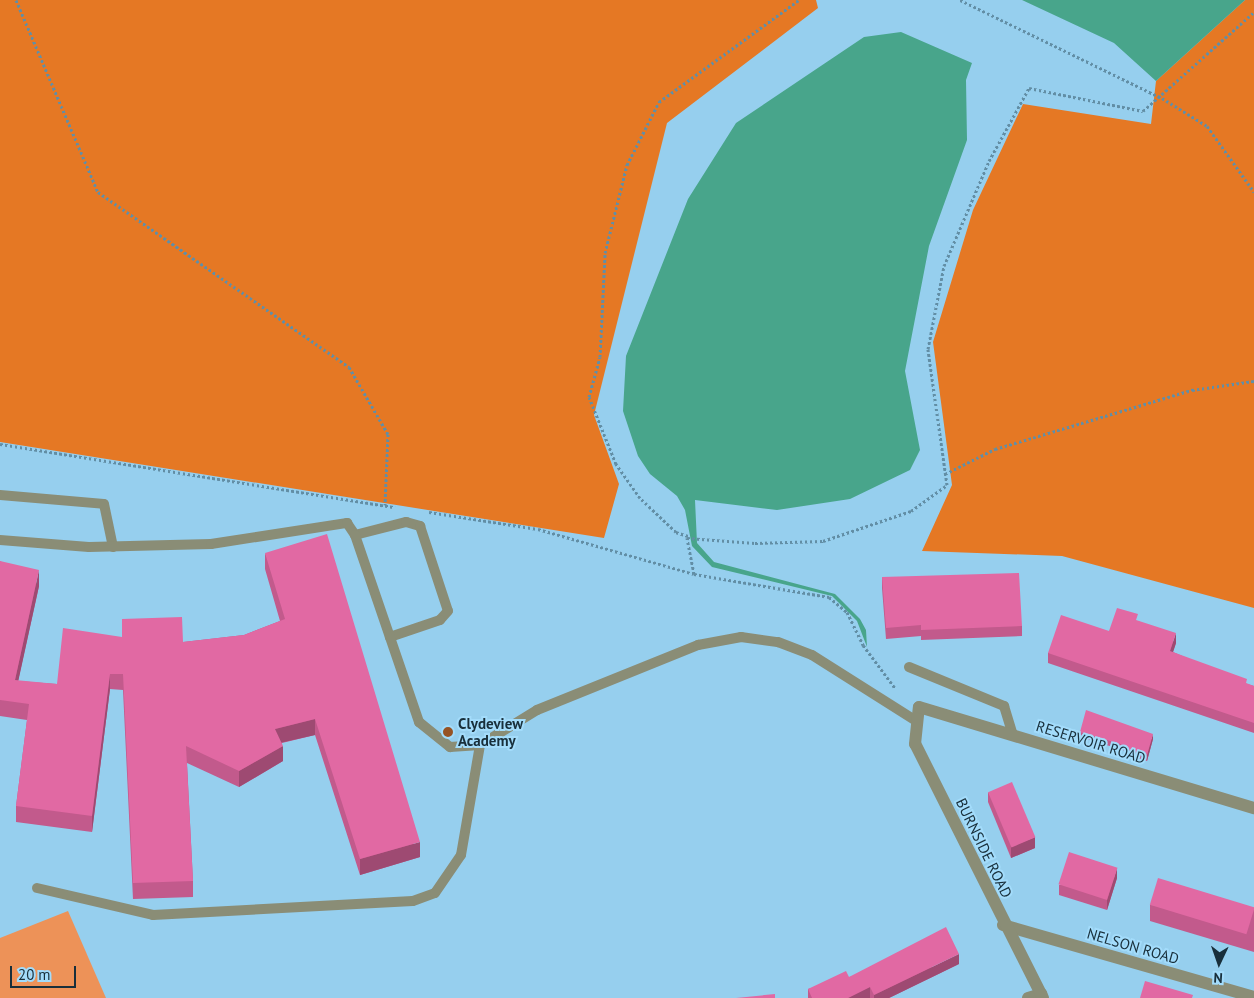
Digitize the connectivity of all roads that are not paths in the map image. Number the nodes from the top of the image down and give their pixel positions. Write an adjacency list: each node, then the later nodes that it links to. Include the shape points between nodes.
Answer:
1 (0, 495): 4 (lane, via 104,504)
2 (355, 535): 4 (lane, via 347,523 339,522 247,540); 5 (lane); 5 (lane, via 406,522 420,526 448,611 440,620)
3 (0, 540): 4 (lane)
4 (113, 547)
5 (390, 637): 9 (lane, via 413,707 428,733 450,747 465,750)
6 (909, 667): 8 (lane, via 1004,706)
7 (916, 714): 8 (street, RESERVOIR ROAD); 9 (lane, via 812,655 778,642 741,637 698,645 546,707); 12 (street, BURNSIDE ROAD, via 915,744)
8 (1013, 736): 10 (street, RESERVOIR ROAD)
9 (480, 745): 11 (lane, via 460,855 435,893 413,901 153,915)
10 (1254, 808)
11 (38, 888)
12 (1003, 925): 13 (street, BURNSIDE ROAD); 14 (street, NELSON ROAD)
13 (1042, 997): 15 (street)
14 (1254, 997)
15 (1028, 998)

